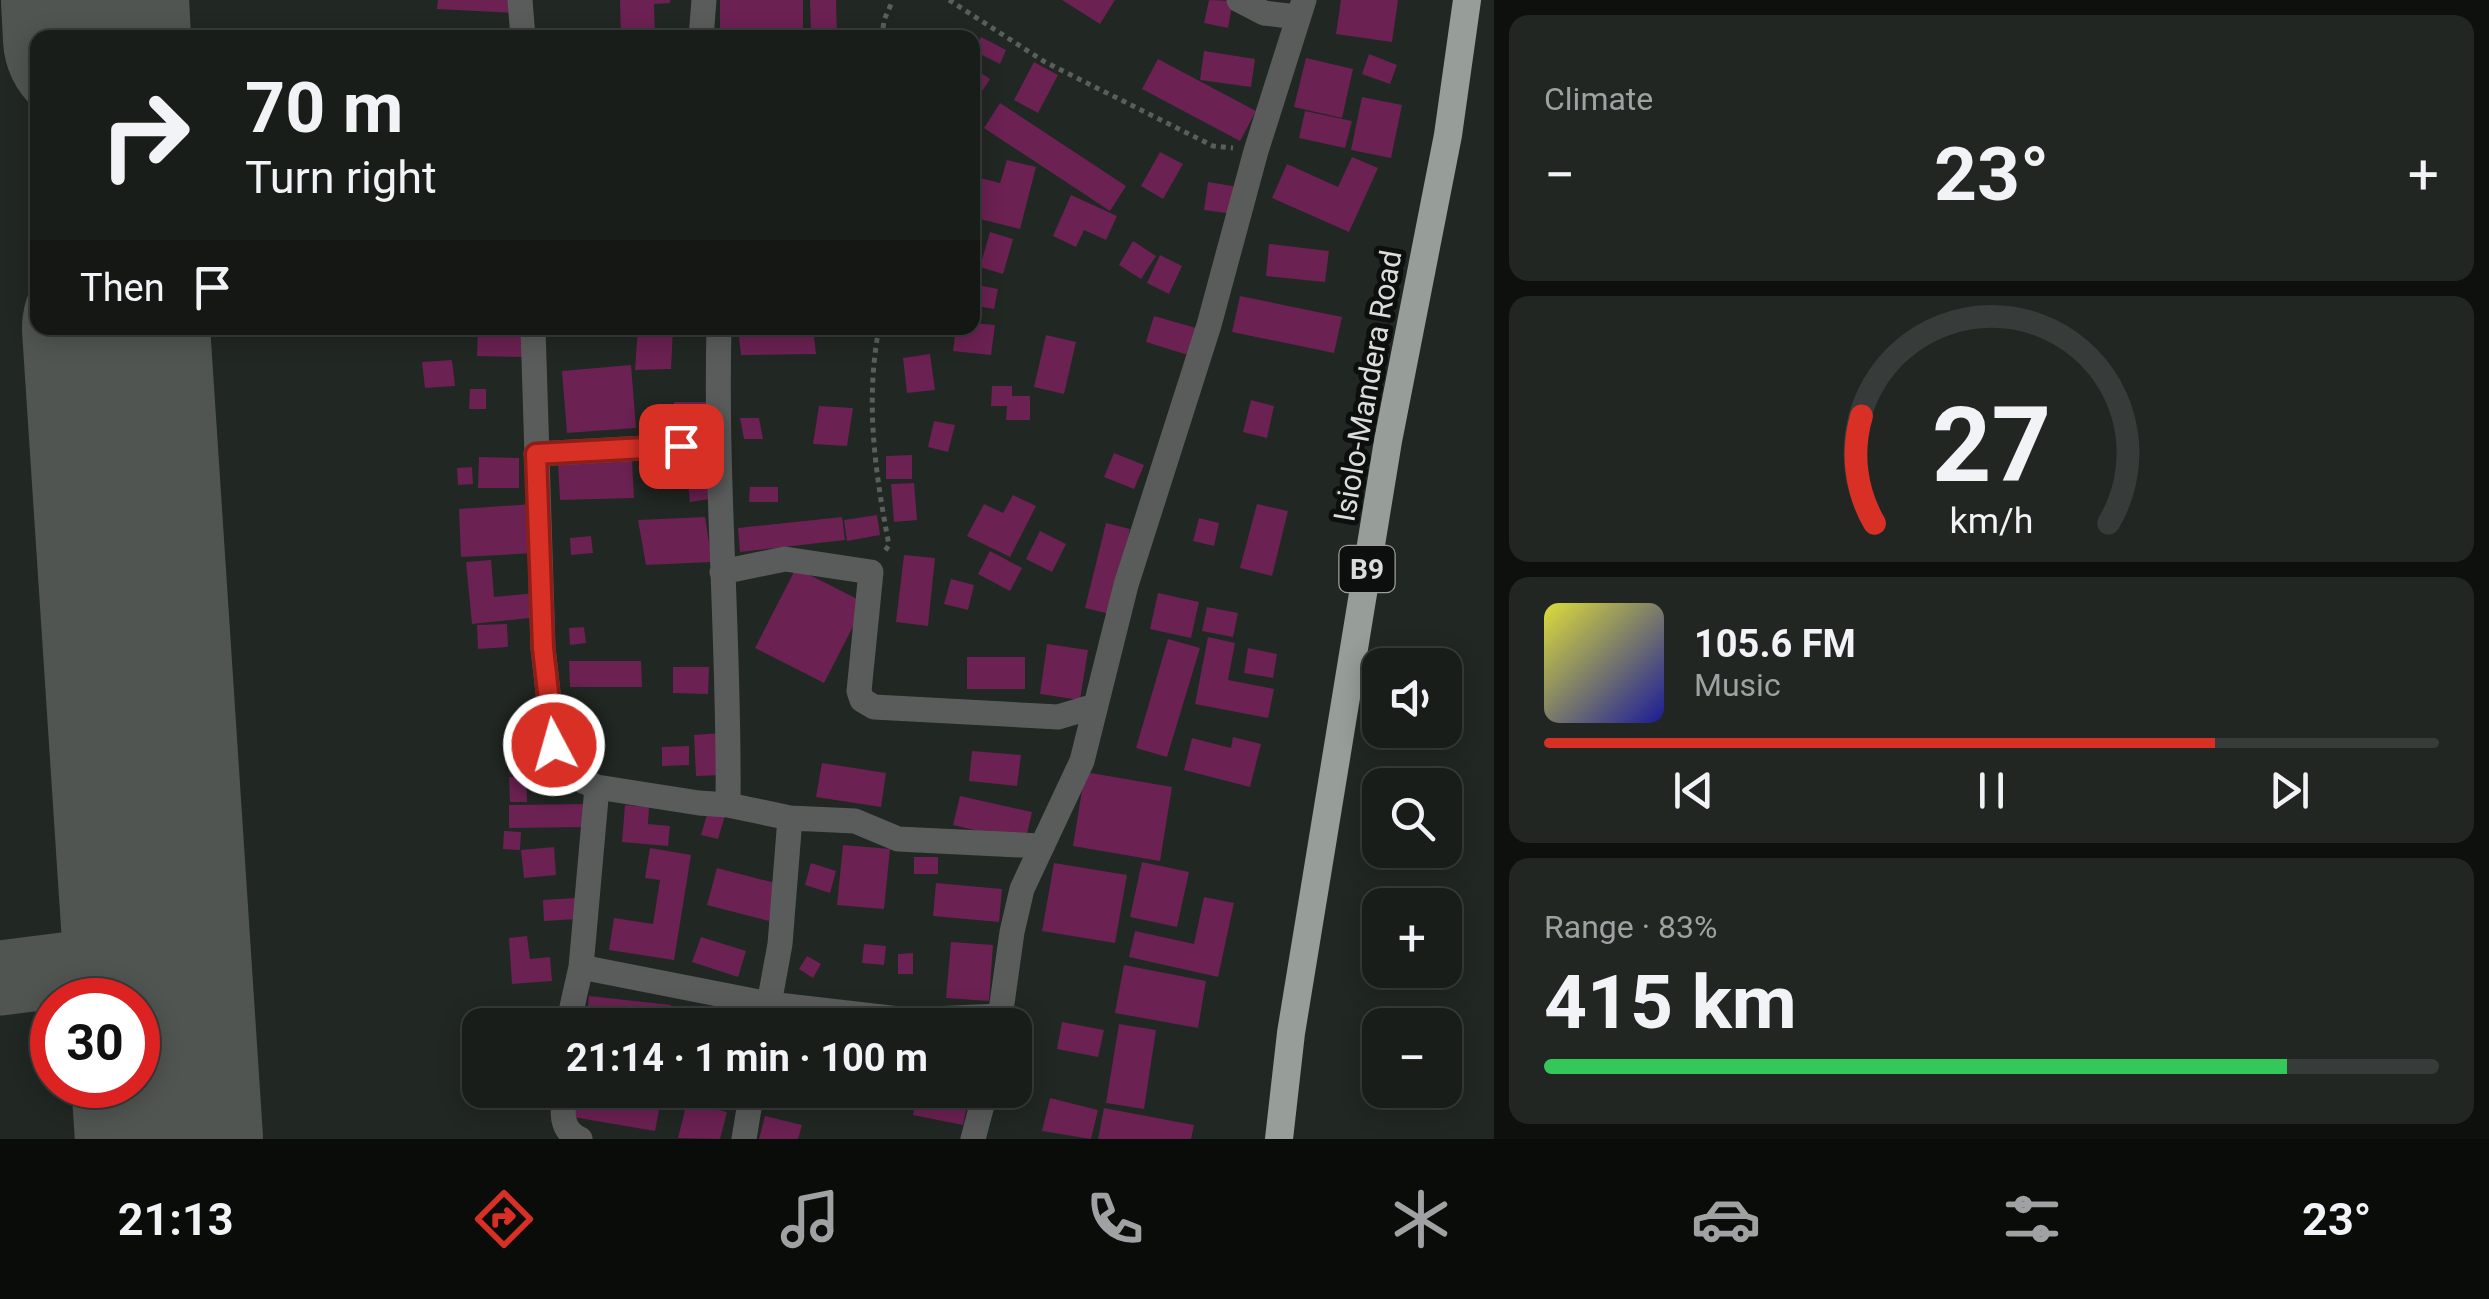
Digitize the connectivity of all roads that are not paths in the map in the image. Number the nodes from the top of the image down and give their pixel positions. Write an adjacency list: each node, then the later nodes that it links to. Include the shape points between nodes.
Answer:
1 (520, 0): 6 (street)
2 (704, 0): 7 (street)
3 (1238, 0): 5 (street, via 1264,13)
4 (1467, 0): 29 (highway, Isiolo-Mandera Road / B9, via 1290,1033)
5 (1301, 9): 13 (street)
6 (522, 30)
7 (702, 30)
8 (533, 335): 11 (street)
9 (718, 335): 10 (street)
10 (718, 444): 11 (street); 12 (street)
11 (536, 454): 14 (street, via 554,745 568,770)
12 (722, 572): 13 (street, via 785,559 871,572 860,676 862,700 874,707 1058,717); 15 (street)
13 (1095, 706): 17 (street, via 1082,761)
14 (597, 787): 15 (street); 18 (street)
15 (728, 805): 16 (street)
16 (790, 818): 17 (street, via 855,821 898,839); 21 (street)
17 (1041, 846): 22 (street, via 1022,888)
18 (580, 967): 19 (street); 20 (street)
19 (572, 1008)
20 (743, 1008)
21 (768, 1008)
22 (1002, 1008)
23 (562, 1108): 26 (street, via 568,1131)
24 (749, 1108): 27 (street)
25 (981, 1108): 28 (street)
26 (580, 1139)
27 (744, 1139)
28 (973, 1139)
29 (1279, 1139)

